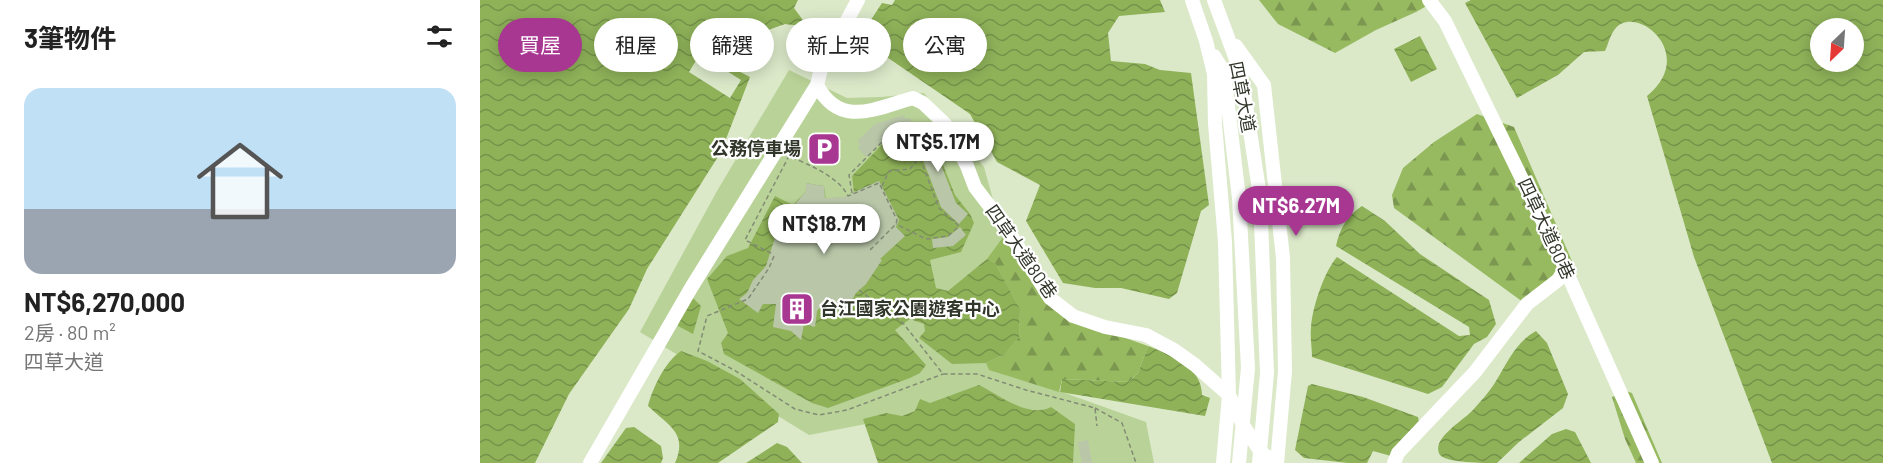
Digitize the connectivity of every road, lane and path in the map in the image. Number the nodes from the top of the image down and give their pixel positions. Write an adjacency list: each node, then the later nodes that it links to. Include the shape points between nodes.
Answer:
1 (858, 0): 7 (street, via 821,69)
2 (1192, 0): 6 (street)
3 (1214, 0): 5 (street)
4 (1429, 0): 15 (street, 四草大道80巷, via 1445,21 1470,70)
5 (1226, 32): 22 (street, 四草大道, via 1241,73 1260,196 1268,373); 27 (street, 四草大道, via 1264,85 1272,148 1283,258 1286,371)
6 (1206, 41): 18 (street, 四草大道, via 1214,74 1225,242); 20 (street, 四草大道, via 1224,72 1239,198 1248,368)
7 (817, 86): 18 (street, 四草大道80巷, via 834,107 850,113 913,98 924,103 945,124 975,187 1007,229 1050,298 1073,316 1146,335 1174,350); 23 (street, via 691,288)
8 (920, 158): 9 (path, via 910,169 889,171); 10 (path, via 912,130 887,137 849,175); 11 (path, via 939,208 959,226 948,236 926,239)
9 (881, 188): 10 (path, via 879,183); 11 (path)
10 (853, 194): 13 (path, via 848,196 843,187 789,156 745,240)
11 (896, 224): 12 (path)
12 (870, 250)
13 (771, 253)
14 (774, 256): 17 (path, via 748,298 707,316 698,351 795,409 819,415 846,410)
15 (1565, 269): 28 (street, via 1558,280 1527,304 1475,372 1398,453); 29 (street, 四草大道80巷)
16 (859, 290): 17 (path, via 903,323)
17 (943, 374): 19 (path, via 977,374)
18 (1229, 395): 20 (street, 四草大道80巷); 25 (street, 四草大道)
19 (1095, 408): 21 (path); 24 (path, via 1122,423)
20 (1243, 425): 22 (street, 四草大道80巷); 26 (street, 四草大道)
21 (1097, 426)
22 (1259, 457): 27 (street, 四草大道80巷)
23 (591, 463)
24 (1136, 463)
25 (1222, 463)
26 (1239, 463)
27 (1276, 463)
28 (1394, 463)
29 (1652, 463)

